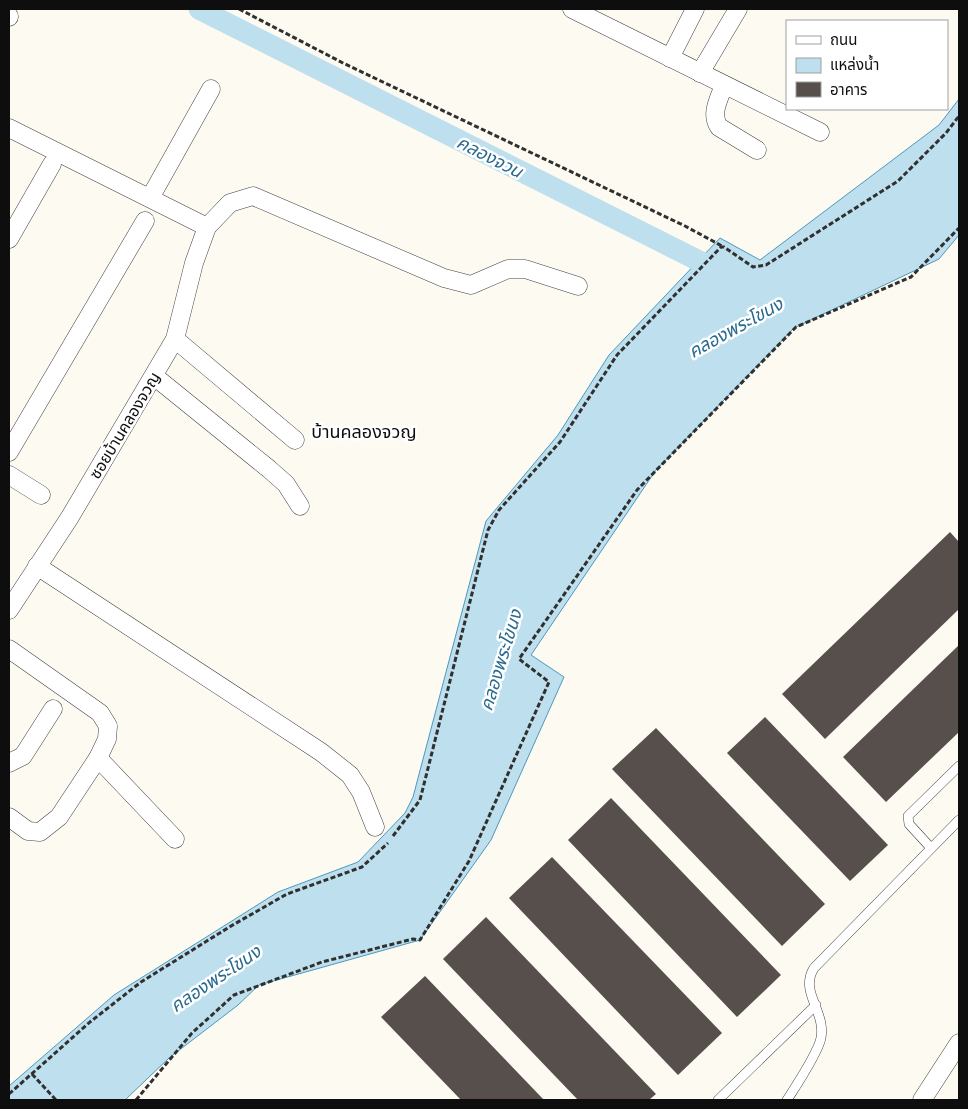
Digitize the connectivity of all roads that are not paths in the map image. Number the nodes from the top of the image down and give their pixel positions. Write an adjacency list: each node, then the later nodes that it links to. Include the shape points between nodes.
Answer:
1 (572, 9): 4 (street)
2 (695, 9): 4 (street)
3 (738, 9): 5 (street)
4 (670, 58): 5 (street)
5 (700, 72): 6 (street)
6 (724, 85): 9 (street); 10 (street, via 715,121 719,127)
7 (211, 88): 12 (street)
8 (9, 128): 12 (street)
9 (820, 132)
10 (757, 150)
11 (52, 164): 15 (street)
12 (150, 198): 14 (street)
13 (145, 221): 20 (street)
14 (208, 227): 16 (street, ซอยบ้านคลองจวญ, via 230,203 253,196 444,278 471,285 508,270 525,269); 17 (street, ซอยบ้านคลองจวญ, via 194,263)
15 (9, 239)
16 (578, 286)
17 (175, 339): 18 (street, ซอยบ้านคลองจวญ); 19 (street)
18 (154, 376): 23 (street, via 270,469 286,484); 24 (street, ซอยบ้านคลองจวญ)
19 (295, 440)
20 (9, 452)
21 (9, 476): 22 (street)
22 (41, 495)
23 (300, 506)
24 (37, 566): 25 (street, ซอยบ้านคลองจวญ); 33 (street, via 321,752 350,775 361,792)
25 (9, 610)
26 (9, 649): 28 (street, via 100,713 108,726 107,739)
27 (53, 709): 29 (street, via 23,756)
28 (98, 758): 31 (street, via 59,817 40,832 28,831); 34 (street)
29 (9, 763)
30 (959, 766): 35 (lane, via 908,816 908,824)
31 (9, 817)
32 (959, 820): 35 (lane)
33 (375, 827)
34 (175, 840)
35 (931, 848): 36 (lane, via 808,976 808,987)
36 (816, 1005): 38 (lane); 39 (lane, via 823,1024 821,1041)
37 (959, 1043): 40 (street)
38 (718, 1100)
39 (788, 1100)
40 (922, 1100)

